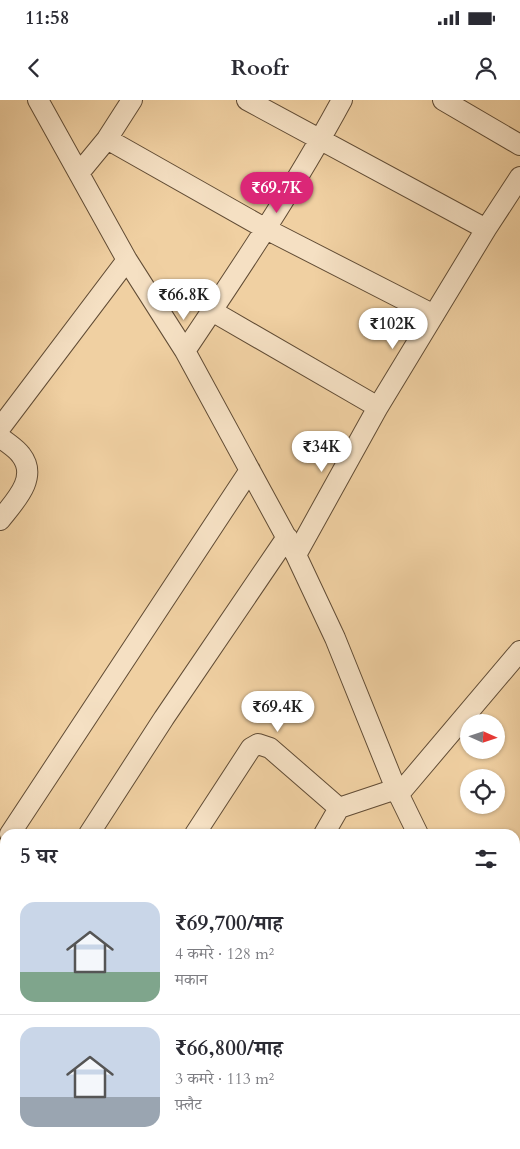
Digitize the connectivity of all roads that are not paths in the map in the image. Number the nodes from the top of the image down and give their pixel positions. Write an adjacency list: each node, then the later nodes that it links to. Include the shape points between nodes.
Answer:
1 (38, 100): 9 (street)
2 (132, 100): 6 (street)
3 (247, 100): 7 (street)
4 (342, 100): 7 (street)
5 (444, 100): 8 (street)
6 (107, 138): 9 (street); 11 (street)
7 (320, 140): 11 (street); 12 (street)
8 (520, 145)
9 (79, 173): 13 (street)
10 (520, 177): 12 (street)
11 (266, 229): 14 (street); 15 (street)
12 (486, 229): 15 (street)
13 (127, 260): 16 (street); 18 (street)
14 (212, 311): 16 (street); 17 (street)
15 (434, 315): 17 (street)
16 (185, 351): 20 (street)
17 (378, 407): 23 (street)
18 (0, 428)
19 (0, 437): 21 (street, via 20,454 28,466 28,475 24,488)
20 (250, 470): 22 (street); 27 (street)
21 (0, 520)
22 (287, 537): 23 (street); 28 (street)
23 (296, 555): 25 (street, via 335,638)
24 (520, 651): 25 (street)
25 (398, 792): 26 (street); 31 (street)
26 (339, 808): 29 (street, via 270,748 258,744 251,748); 30 (street)
27 (13, 829)
28 (92, 829)
29 (198, 829)
30 (327, 829)
31 (416, 829)

